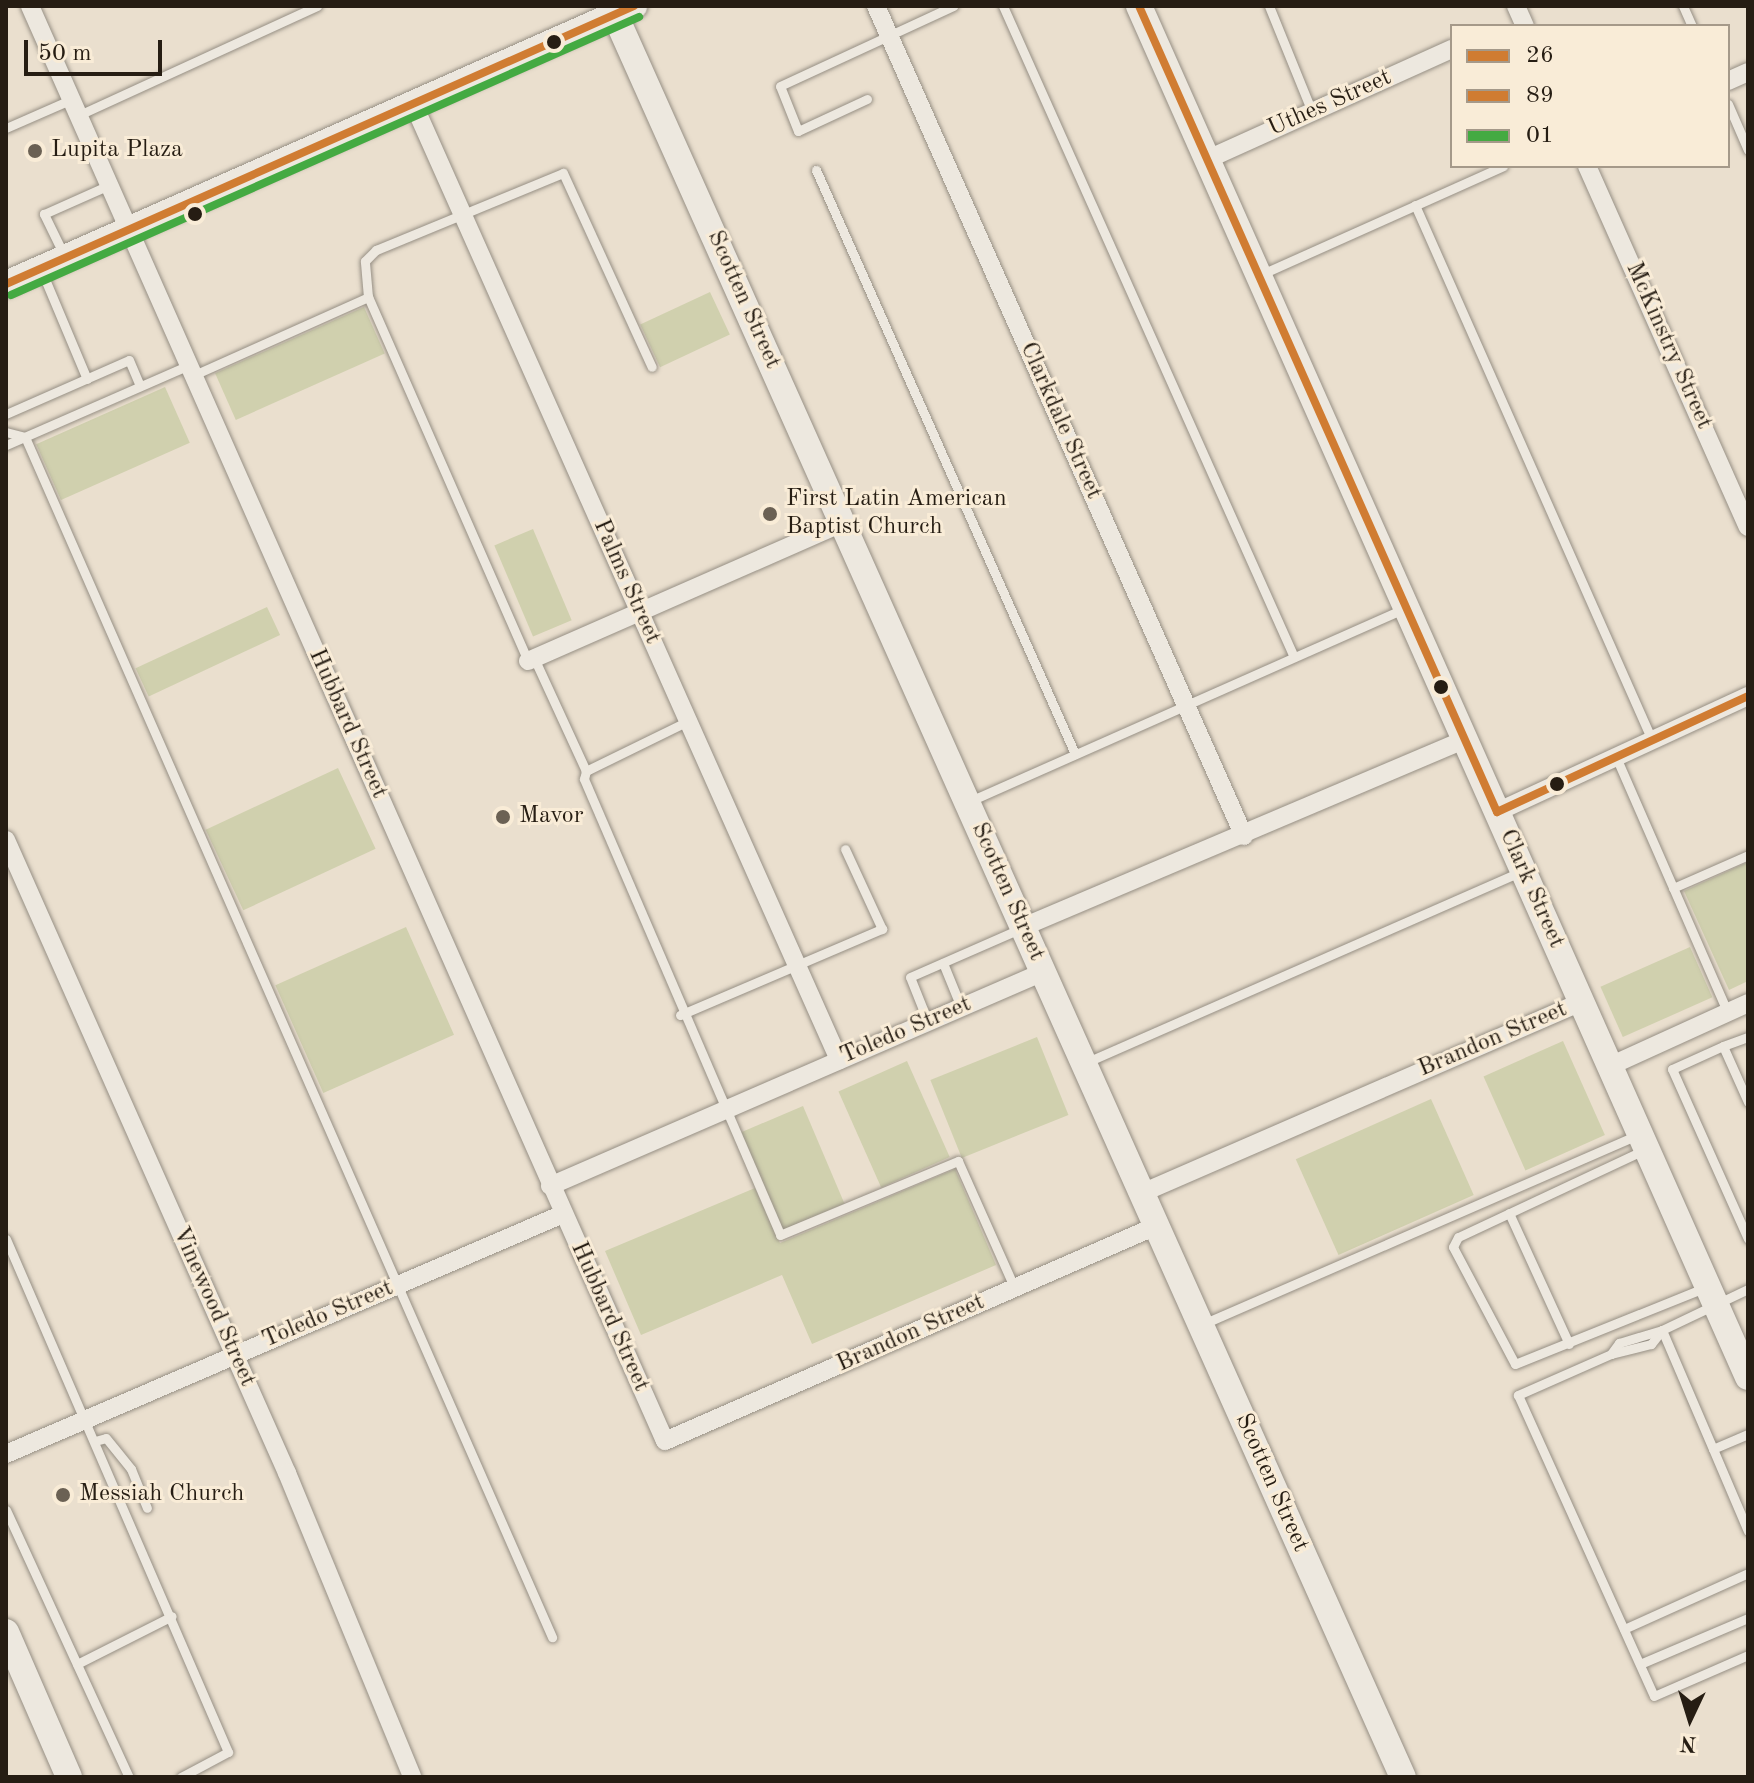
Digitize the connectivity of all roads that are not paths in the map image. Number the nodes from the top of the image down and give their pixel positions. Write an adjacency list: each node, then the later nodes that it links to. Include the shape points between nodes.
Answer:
1 (30, 6): 13 (street, Hubbard Street)
2 (317, 6): 13 (lane)
3 (876, 6): 9 (street, Clarkdale Street)
4 (953, 6): 9 (lane)
5 (1003, 6): 43 (lane)
6 (1139, 6): 18 (street, Clark Street)
7 (1269, 6): 15 (lane)
8 (620, 9): 12 (street); 39 (street, Scotten Street)
9 (889, 35): 11 (lane, via 780,86 798,131); 46 (street, Clarkdale Street)
10 (1450, 50): 15 (street, Uthes Street)
11 (867, 99)
12 (413, 103): 24 (street, Palms Street); 25 (street)
13 (75, 107): 16 (lane); 22 (street, Hubbard Street)
14 (1730, 109): 17 (lane)
15 (1312, 112): 18 (street, Uthes Street)
16 (6, 128)
17 (1748, 150)
18 (1208, 159): 28 (street, Clark Street)
19 (1498, 168): 23 (lane)
20 (1588, 168): 40 (street, McKinstry Street)
21 (816, 170): 50 (lane)
22 (109, 185): 25 (street, Hubbard Street); 26 (lane, via 44,214)
23 (1415, 205): 28 (lane); 49 (lane)
24 (463, 214): 30 (lane, via 376,250 365,261); 31 (lane, via 563,173); 42 (street, Palms Street)
25 (129, 230): 26 (street); 32 (street, Hubbard Street)
26 (65, 258): 27 (street)
27 (40, 269): 29 (street); 33 (lane)
28 (1259, 275): 41 (street, Clark Street)
29 (6, 284)
30 (368, 297): 32 (lane); 44 (lane)
31 (652, 367)
32 (192, 370): 34 (lane); 79 (street, Hubbard Street)
33 (87, 379): 34 (lane, via 129,360); 35 (lane)
34 (140, 386): 37 (lane)
35 (6, 414)
36 (6, 432): 37 (lane)
37 (25, 437): 38 (lane); 86 (lane)
38 (6, 445)
39 (842, 523): 42 (street); 53 (street, Scotten Street)
40 (1748, 527)
41 (1406, 608): 43 (lane); 48 (street, Clark Street)
42 (639, 612): 44 (street); 47 (street, Palms Street)
43 (1294, 657): 46 (lane)
44 (531, 659): 52 (lane)
45 (1748, 696): 49 (street)
46 (1186, 705): 50 (lane); 55 (street, Clarkdale Street)
47 (688, 721): 52 (lane); 63 (street, Palms Street)
48 (1465, 739): 54 (street, Clark Street); 55 (street)
49 (1652, 740): 51 (street)
50 (1075, 754): 53 (lane)
51 (1616, 757): 54 (street); 60 (lane)
52 (586, 771): 69 (lane)
53 (967, 802): 61 (street, Scotten Street)
54 (1497, 812): 59 (street, Clark Street)
55 (1244, 836): 61 (street)
56 (6, 840): 93 (street, Vinewood Street)
57 (845, 849): 63 (lane, via 882,929)
58 (1748, 855): 60 (lane)
59 (1523, 871): 65 (street, Clark Street); 74 (lane)
60 (1673, 888): 68 (lane)
61 (1023, 927): 62 (lane); 64 (street, Scotten Street)
62 (943, 963): 67 (lane); 70 (lane, via 910,977)
63 (796, 965): 69 (lane); 73 (street, Palms Street)
64 (1043, 972): 67 (street, Toledo Street); 74 (street, Scotten Street)
65 (1581, 1002): 75 (street, Clark Street); 80 (street, Brandon Street)
66 (1748, 1003): 68 (street)
67 (961, 1007): 70 (street, Toledo Street)
68 (1728, 1013): 75 (street)
69 (680, 1015): 77 (lane)
70 (928, 1022): 73 (street, Toledo Street)
71 (1748, 1037): 72 (lane)
72 (1723, 1046): 76 (lane); 85 (lane, via 1672,1069)
73 (839, 1060): 77 (street, Toledo Street)
74 (1084, 1064): 80 (street, Scotten Street)
75 (1610, 1066): 78 (street, Clark Street)
76 (1748, 1102)
77 (723, 1111): 79 (street, Toledo Street); 87 (lane, via 780,1235 958,1161)
78 (1643, 1142): 81 (lane); 89 (street, Clark Street); 90 (lane)
79 (550, 1186): 82 (street, Hubbard Street)
80 (1142, 1193): 83 (street, Scotten Street)
81 (1509, 1213): 92 (lane); 92 (lane, via 1458,1237 1453,1247 1507,1359 1515,1364)
82 (563, 1214): 86 (street, Toledo Street); 98 (street, Hubbard Street)
83 (1156, 1226): 87 (street, Brandon Street); 90 (street, Scotten Street)
84 (6, 1239): 95 (lane)
85 (1748, 1239)
86 (398, 1285): 93 (street, Toledo Street); 109 (lane)
87 (1015, 1289): 98 (street, Brandon Street)
88 (1748, 1289): 89 (lane)
89 (1712, 1295): 91 (lane); 92 (lane); 94 (street, Clark Street)
90 (1200, 1325): 117 (street, Scotten Street)
91 (1662, 1330): 99 (lane); 107 (lane, via 1619,1343 1611,1354 1518,1395)
92 (1569, 1344)
93 (234, 1355): 95 (street, Toledo Street); 116 (street, Vinewood Street)
94 (1748, 1377)
95 (86, 1419): 97 (lane); 100 (street, Toledo Street)
96 (1748, 1434): 99 (lane)
97 (95, 1441): 101 (lane, via 106,1438 131,1469); 105 (lane)
98 (665, 1441)
99 (1713, 1449): 103 (lane)
100 (6, 1454)
101 (147, 1508)
102 (6, 1510): 111 (lane)
103 (1748, 1531)
104 (1748, 1573): 107 (lane)
105 (172, 1616): 111 (lane); 115 (lane, via 228,1752)
106 (1748, 1618): 112 (lane)
107 (1624, 1629): 112 (lane)
108 (6, 1632): 113 (street)
109 (552, 1637)
110 (1748, 1655): 112 (lane, via 1654,1696)
111 (77, 1664): 114 (lane)
112 (1640, 1664)
113 (69, 1777)
114 (129, 1777)
115 (181, 1777)
116 (412, 1777)
117 (1403, 1777)

